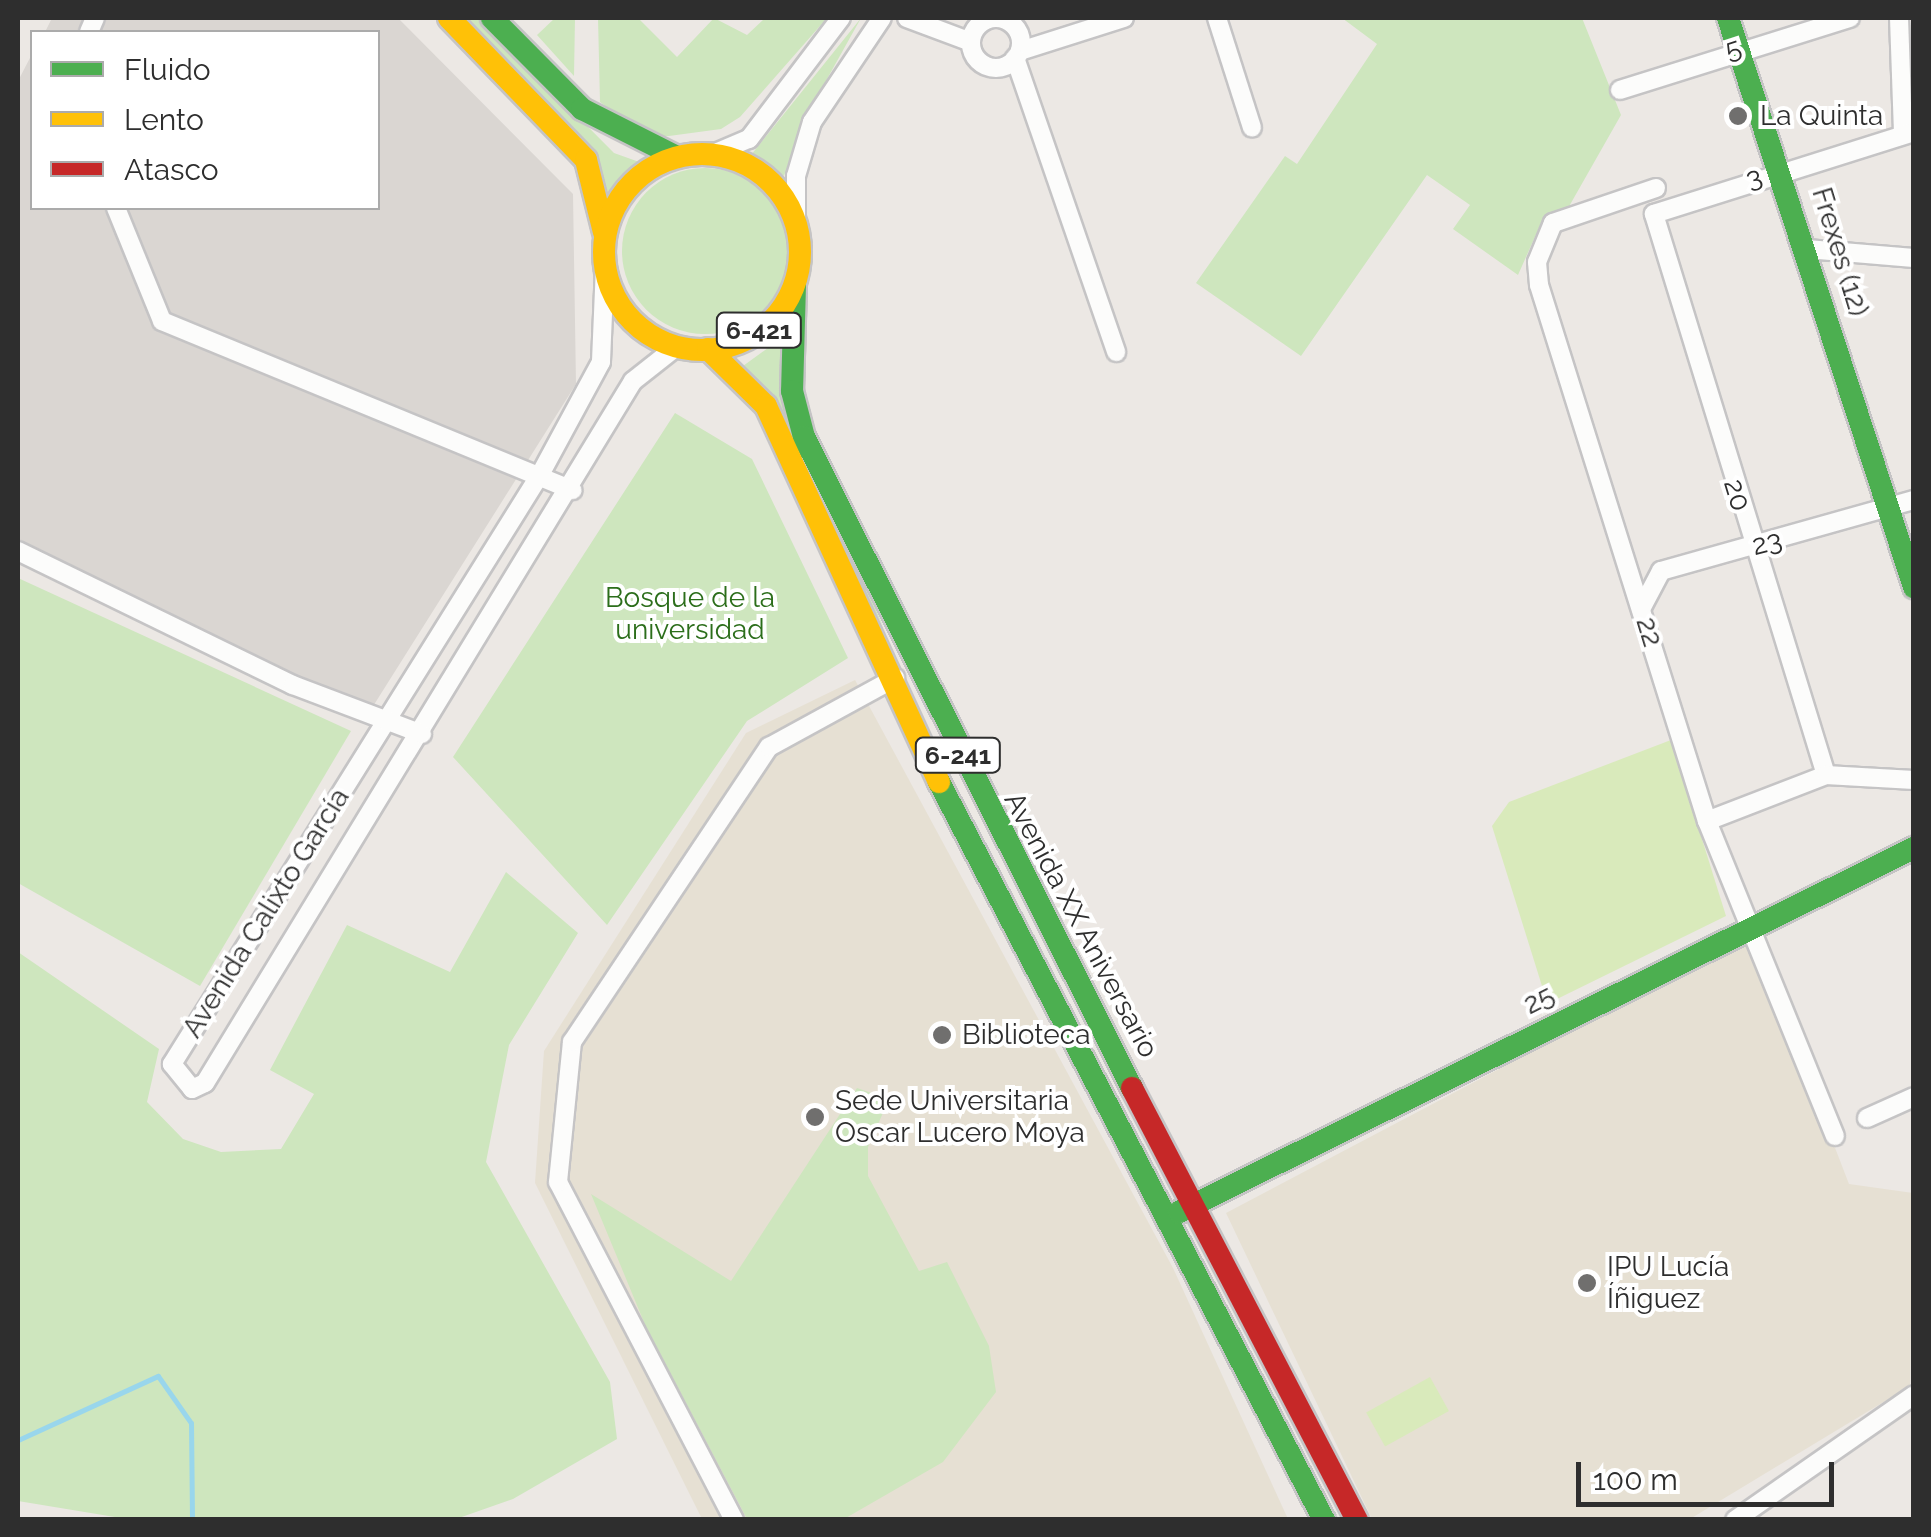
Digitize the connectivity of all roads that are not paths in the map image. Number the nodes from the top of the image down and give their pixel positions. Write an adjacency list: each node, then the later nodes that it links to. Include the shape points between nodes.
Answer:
1 (449, 18): 24 (main road, 6-421, via 586,160)
2 (492, 18): 18 (main road, via 582,109)
3 (841, 18): 17 (street, via 749,139)
4 (882, 18): 23 (street, Avenida XX Aniversario, via 812,122 796,176)
5 (907, 18): 11 (street)
6 (1124, 18): 13 (street)
7 (1217, 18): 15 (street)
8 (1728, 18): 12 (main road, Frexes (12))
9 (1850, 18): 12 (street, 5)
10 (1899, 18): 16 (street)
11 (971, 42): 13 (street, via 986,66); 13 (street, via 982,22 997,18 1016,29)
12 (1738, 47): 14 (street, 5); 19 (main road, Frexes (12))
13 (1018, 55): 31 (street)
14 (1620, 90)
15 (1252, 128)
16 (1908, 133): 19 (street, 3)
17 (712, 154): 18 (main road); 23 (main road, via 765,176)
18 (677, 156): 24 (main road, via 618,200)
19 (1782, 168): 22 (street, 3); 25 (main road, Frexes (12))
20 (1656, 188): 39 (street, 22, via 1554,223 1537,262)
21 (117, 210): 32 (street, via 162,322)
22 (1654, 214): 36 (street, 20)
23 (796, 224): 28 (main road, Avenida XX Aniversario / 6-421)
24 (604, 236): 27 (main road, 6-421)
25 (1807, 249): 26 (street); 35 (main road, Frexes (12))
26 (1914, 258)
27 (605, 266): 29 (main road, 6-421, via 620,308); 32 (street, Avenida Calixto García, via 600,362)
28 (794, 284): 30 (main road, 6-421, via 776,317 746,341); 40 (main road, Avenida XX Aniversario / 6-241, via 792,391 804,437)
29 (675, 348): 30 (main road, 6-421); 33 (street, Avenida Calixto García, via 633,381)
30 (708, 348): 41 (main road, Avenida XX Aniversario / 6-241, via 766,406)
31 (1116, 352)
32 (541, 473): 33 (street); 42 (street, Avenida Calixto García)
33 (573, 490): 43 (street, Avenida Calixto García)
34 (1914, 500): 35 (street, 23)
35 (1887, 506): 36 (street, 23); 38 (main road, Frexes (12))
36 (1753, 549): 39 (street, 23, via 1715,550 1661,571); 44 (street, 20)
37 (18, 551): 42 (street, via 292,685)
38 (1914, 587)
39 (1642, 609): 46 (street, 22)
40 (913, 668): 41 (street); 52 (main road, Avenida XX Aniversario / 6-241)
41 (887, 682): 53 (main road, Avenida XX Aniversario / 6-241); 55 (street, via 770,747 572,1042 558,1182)
42 (386, 718): 43 (street); 43 (street, Avenida Calixto García, via 172,1064 192,1089 205,1083)
43 (422, 734)
44 (1826, 775): 45 (street); 46 (street)
45 (1914, 780)
46 (1707, 821): 48 (street, 22)
47 (1914, 848): 48 (main road, 25)
48 (1747, 928): 51 (street, 22); 52 (main road, 25)
49 (1914, 1097): 50 (street)
50 (1867, 1118)
51 (1835, 1136)
52 (1193, 1206): 53 (main road, 25); 57 (main road, Avenida XX Aniversario / 6-241)
53 (1170, 1217): 56 (main road, Avenida XX Aniversario / 6-241)
54 (1914, 1395): 58 (street)
55 (734, 1520)
56 (1324, 1520)
57 (1357, 1520)
58 (1735, 1520)

